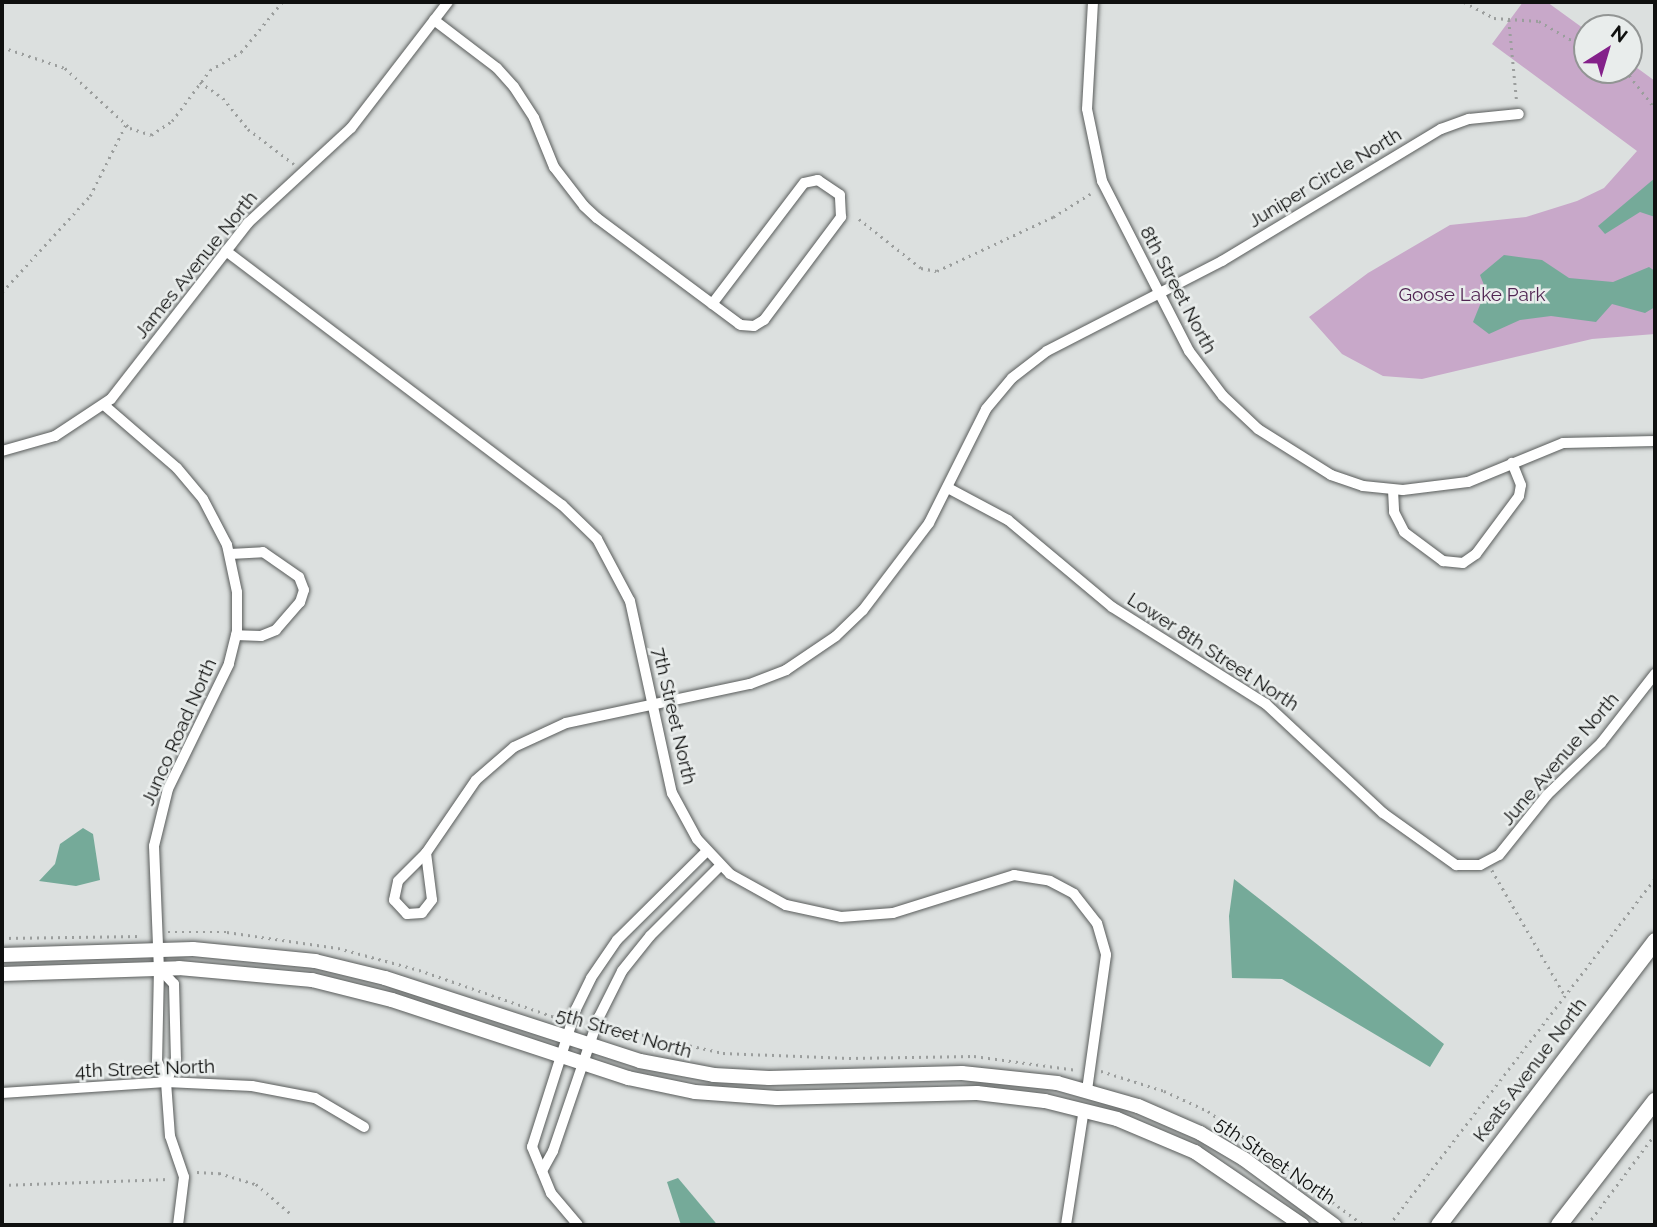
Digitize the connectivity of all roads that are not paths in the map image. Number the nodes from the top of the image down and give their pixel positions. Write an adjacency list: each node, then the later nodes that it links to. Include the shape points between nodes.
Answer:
1 (448, 2): 3 (street, James Avenue North)
2 (1093, 2): 6 (street, 8th Street North, via 1086,89 1094,152 1108,193)
3 (435, 20): 5 (street, James Avenue North, via 346,133 264,206); 7 (street, via 489,61 514,87 534,118 554,167 584,206)
4 (1519, 114): 6 (street, Juniper Circle North, via 1469,119 1441,129 1229,257)
5 (226, 251): 8 (street, James Avenue North); 17 (street, 7th Street North, via 591,532 627,593)
6 (1157, 294): 12 (street, Juniper Circle North, via 1057,345 1020,372 981,417); 13 (street, 8th Street North, via 1194,360 1258,429 1320,471 1363,486)
7 (712, 304): 7 (street, via 741,326 761,323 841,217 840,195 818,180 804,183)
8 (104, 405): 10 (street, James Avenue North, via 55,436); 14 (street, Junco Road North, via 191,483 212,513)
9 (1655, 441): 11 (street, 8th Street North, via 1571,442)
10 (2, 451)
11 (1512, 463): 13 (street, 8th Street North, via 1457,485); 13 (street, via 1521,485 1519,496 1474,557 1463,563 1443,561 1404,532 1394,512)
12 (948, 488): 17 (street, Juniper Circle North, via 923,532 868,603 825,645 786,670 750,684); 20 (street, Lower 8th Street North, via 1008,520 1112,607 1266,704 1383,813 1441,857 1465,867)
13 (1393, 490)
14 (230, 554): 15 (street, Junco Road North, via 237,592); 15 (street, via 263,552 299,577 304,590 300,602 273,632)
15 (236, 635): 23 (street, Junco Road North, via 224,680 174,775 160,813 154,861)
16 (1655, 674): 20 (street, June Avenue North, via 1597,748)
17 (652, 705): 18 (street, 7th Street North, via 672,793); 19 (street, Juniper Circle North, via 566,723 514,747 471,787)
18 (706, 851): 21 (street, 7th Street North); 27 (street, via 607,953 586,987)
19 (426, 853): 19 (street, Juniper Circle North, via 395,887 395,903 407,914 422,913 432,900)
20 (1488, 863)
21 (720, 866): 28 (street, via 629,961); 32 (street, 7th Street North, via 771,899 841,917 893,913 1008,875 1039,877 1066,888 1094,917 1105,949)
22 (1655, 941): 43 (main road, Keats Avenue North)
23 (158, 949): 24 (street, 5th Street North); 25 (street, Junco Road North); 27 (street, 5th Street North, via 258,953 338,965)
24 (2, 955)
25 (159, 968): 26 (street, 5th Street North); 29 (street, 5th Street North, via 253,972 330,984); 31 (street, Junco Road North, via 157,1061); 31 (street, Junco Road North, via 174,984 176,1059)
26 (2, 974)
27 (566, 1037): 28 (street, 5th Street North); 29 (street)
28 (589, 1045): 30 (street); 32 (street, 5th Street North, via 639,1061 714,1075 986,1074)
29 (560, 1056): 30 (street, 5th Street North); 37 (street, via 533,1140)
30 (583, 1063): 35 (street, 5th Street North, via 646,1083 722,1095 977,1093); 37 (street)
31 (166, 1082): 33 (street, 4th Street North); 36 (street, 4th Street North, via 292,1092 333,1107); 38 (street, Junco Road North, via 170,1136 184,1177)
32 (1087, 1090): 42 (street, 5th Street North, via 1200,1133 1266,1174)
33 (2, 1093)
34 (1655, 1101): 44 (main road)
35 (1084, 1109): 40 (street); 41 (street, 5th Street North, via 1195,1152)
36 (363, 1127)
37 (542, 1171): 39 (street, via 559,1206)
38 (178, 1225)
39 (578, 1225)
40 (1066, 1225)
41 (1302, 1225)
42 (1334, 1225)
43 (1439, 1225)
44 (1559, 1225)

